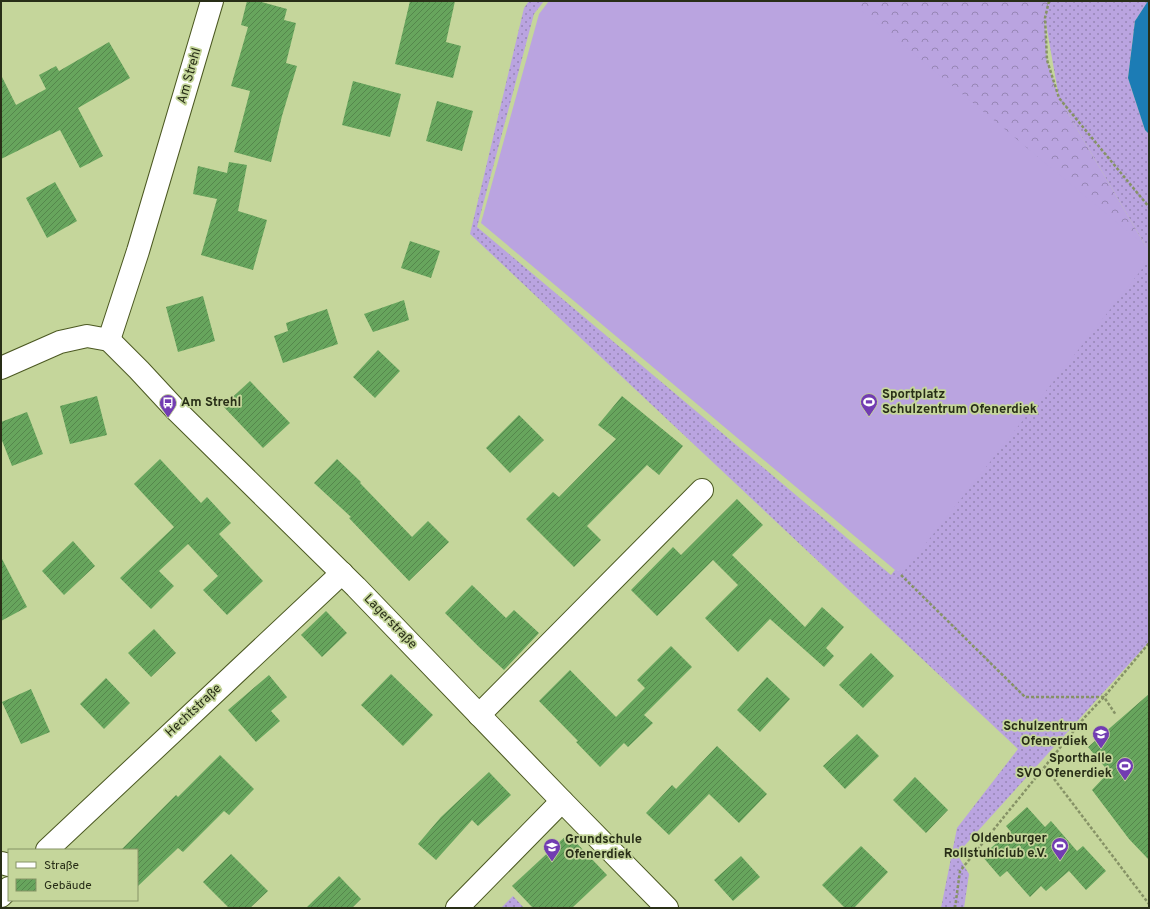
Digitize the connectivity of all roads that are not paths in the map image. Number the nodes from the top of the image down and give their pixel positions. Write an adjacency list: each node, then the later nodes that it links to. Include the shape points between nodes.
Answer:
1 (212, 1): 2 (street, Am Strehl)
2 (109, 340): 3 (street, via 87,336 60,342); 5 (street, Lagerstraße, via 177,411)
3 (1, 368)
4 (702, 490): 6 (street)
5 (342, 573): 6 (street, Lagerstraße); 8 (street, Hechtstraße)
6 (478, 715): 7 (street, Lagerstraße)
7 (562, 801): 9 (street); 10 (street, Lagerstraße)
8 (48, 849)
9 (457, 908)
10 (667, 908)

